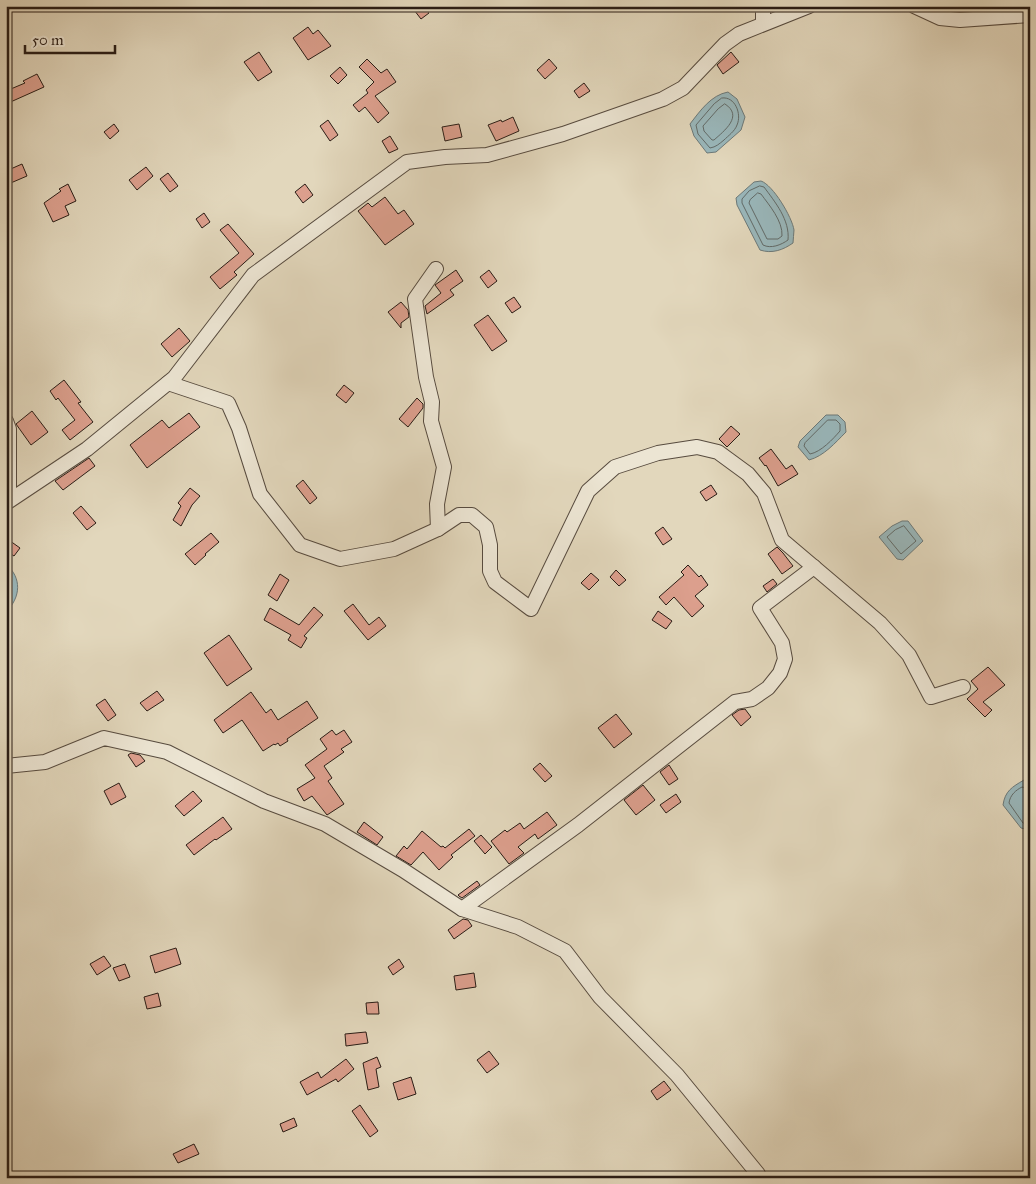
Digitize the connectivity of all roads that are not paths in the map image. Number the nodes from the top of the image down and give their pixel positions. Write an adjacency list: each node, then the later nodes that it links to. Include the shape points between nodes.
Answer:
1 (763, 6): 5 (street)
2 (809, 6): 5 (street)
3 (914, 6): 4 (street, via 940,18 960,20)
4 (1030, 15)
5 (763, 23): 7 (street, via 725,44 682,88 664,98 563,134 487,156 407,162 253,275)
6 (436, 269): 10 (street, via 415,299 432,402 431,421 444,467 437,504)
7 (168, 383): 9 (street, via 87,449); 10 (street, via 228,403 260,494 300,545 340,559 394,549)
8 (6, 421): 9 (street, via 9,429)
9 (8, 501)
10 (438, 529): 11 (street, via 459,515 472,515 486,527 490,571 495,582 531,609 588,491 601,478 615,467 658,453 697,447 718,452 748,474 764,493 782,540)
11 (814, 567): 12 (street, via 880,623 909,655 931,697); 14 (street, via 760,608 782,643 785,659 780,673 768,688 752,699 734,702 578,825)
12 (963, 686)
13 (6, 766): 14 (street, via 45,762 104,738 167,752 264,801 325,824)
14 (462, 909): 15 (street, via 518,927 565,950 600,996 677,1075)
15 (758, 1174)

